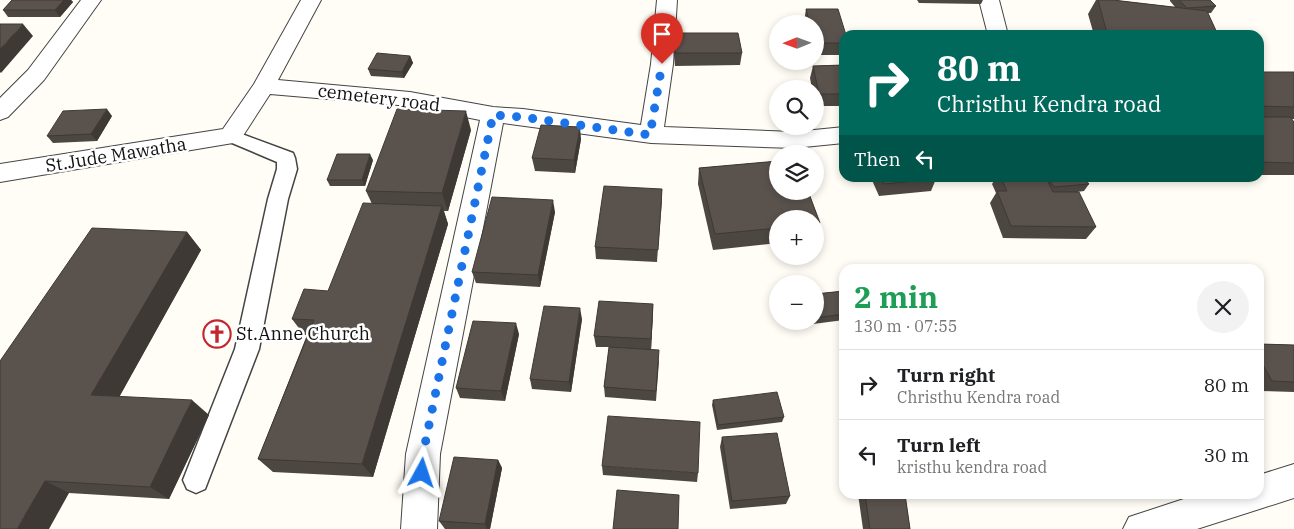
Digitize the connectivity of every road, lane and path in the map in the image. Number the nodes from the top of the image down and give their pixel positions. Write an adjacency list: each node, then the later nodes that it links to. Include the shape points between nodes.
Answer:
1 (91, 0): 7 (street, via 36,75)
2 (311, 0): 6 (street)
3 (667, 0): 9 (street, via 662,64)
4 (990, 0): 5 (street)
5 (997, 30)
6 (264, 86): 8 (street, cemetery road, via 410,99); 10 (street)
7 (0, 112)
8 (493, 115): 9 (street, cemetery road); 17 (street, via 423,454)
9 (650, 135): 11 (street, cemetery road, via 794,140)
10 (231, 136): 12 (street, St.Jude Mawatha); 13 (lane, via 286,158 287,169 247,350)
11 (839, 136)
12 (0, 173)
13 (196, 480)
14 (1294, 481): 15 (street)
15 (1264, 490)
16 (1238, 499): 18 (street)
17 (419, 529)
18 (1142, 529)

